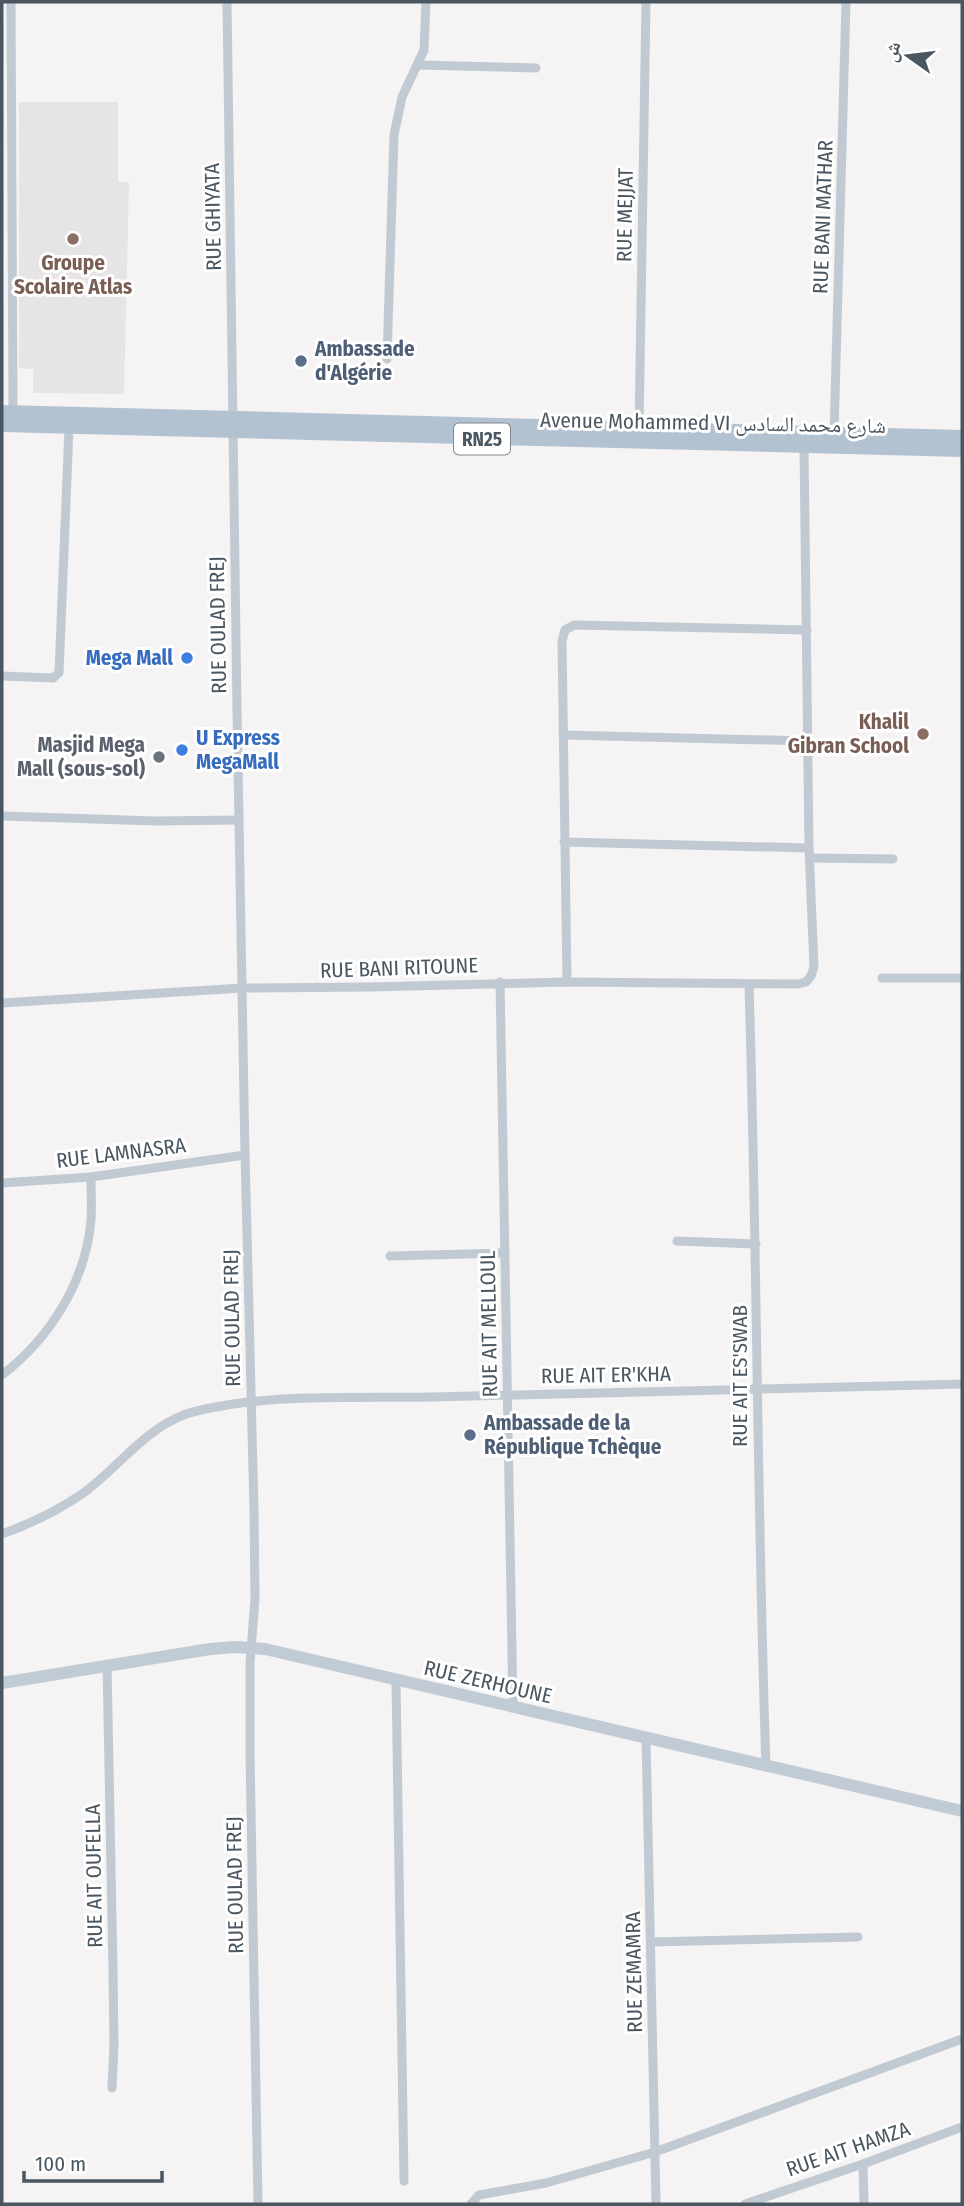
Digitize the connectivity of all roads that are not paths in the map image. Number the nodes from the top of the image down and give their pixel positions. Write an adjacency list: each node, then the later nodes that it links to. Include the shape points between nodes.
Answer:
1 (11, 2): 9 (street)
2 (227, 2): 11 (street, RUE GHIYATA)
3 (426, 2): 6 (street, via 425,42)
4 (646, 2): 13 (street, RUE MEJJAT)
5 (846, 2): 14 (street, RUE BANI MATHAR)
6 (418, 65): 7 (street); 8 (street, via 402,97 394,135)
7 (536, 68)
8 (387, 359)
9 (7, 412): 11 (main road, Avenue Mohammed VI شارع محمد السادس / RN25)
10 (2, 425): 12 (main road, Avenue Mohammed VI شارع محمد السادس / RN25)
11 (233, 425): 12 (main road, Avenue Mohammed VI شارع محمد السادس / RN25); 13 (main road, Avenue Mohammed VI شارع محمد السادس / RN25); 16 (main road, Avenue Mohammed VI شارع محمد السادس / RN25); 23 (street, RUE OULAD FREJ)
12 (69, 428): 19 (street, via 59,673 48,678)
13 (639, 429): 14 (main road, Avenue Mohammed VI شارع محمد السادس / RN25)
14 (834, 434): 15 (main road, Avenue Mohammed VI شارع محمد السادس / RN25)
15 (962, 437)
16 (804, 447): 17 (main road, Avenue Mohammed VI شارع محمد السادس / RN25); 18 (street)
17 (962, 450)
18 (807, 630): 20 (street, via 568,627 562,641); 21 (street)
19 (2, 676)
20 (563, 735): 21 (street); 24 (street)
21 (809, 741): 25 (street)
22 (2, 816): 23 (street)
23 (239, 820): 32 (street, RUE OULAD FREJ)
24 (564, 842): 25 (street); 30 (street)
25 (809, 853): 26 (street); 31 (street, RUE BANI RITOUNE, via 811,976 798,984)
26 (893, 859)
27 (882, 978): 28 (street)
28 (962, 978)
29 (500, 982): 30 (street, RUE BANI RITOUNE); 32 (street, RUE BANI RITOUNE); 39 (street, RUE AIT MELLOUL)
30 (567, 982): 31 (street, RUE BANI RITOUNE)
31 (749, 985): 38 (street, RUE AIT ES'SWAB)
32 (242, 988): 33 (street, RUE BANI RITOUNE); 34 (street, RUE OULAD FREJ)
33 (2, 1003)
34 (245, 1154): 35 (street, RUE LAMNASRA); 45 (street, RUE OULAD FREJ)
35 (91, 1177): 36 (street, RUE LAMNASRA); 41 (street, via 91,1221 77,1276 47,1331)
36 (2, 1183)
37 (677, 1241): 38 (street)
38 (756, 1244): 43 (street, RUE AIT ES'SWAB)
39 (505, 1253): 40 (street); 44 (street, RUE AIT MELLOUL)
40 (390, 1256)
41 (2, 1375)
42 (962, 1384): 43 (street, RUE AIT ER'KHA)
43 (758, 1388): 44 (street, RUE AIT ER'KHA); 53 (street, RUE AIT ES'SWAB)
44 (508, 1395): 45 (street, RUE AIT ER'KHA); 51 (street, RUE AIT MELLOUL)
45 (251, 1402): 46 (street, RUE AIT ER'KHA, via 187,1413 165,1423 83,1493); 47 (street, RUE OULAD FREJ, via 255,1599)
46 (2, 1534)
47 (251, 1647): 48 (street, RUE ZERHOUNE); 49 (street, RUE ZERHOUNE); 64 (street, RUE OULAD FREJ)
48 (107, 1664): 50 (street, RUE ZERHOUNE); 58 (street, RUE AIT OUFELLA)
49 (396, 1681): 51 (street, RUE ZERHOUNE); 62 (street)
50 (2, 1683)
51 (513, 1707): 52 (street, RUE ZERHOUNE)
52 (646, 1738): 53 (street, RUE ZERHOUNE); 56 (street, RUE ZEMAMRA)
53 (766, 1767): 54 (street, RUE ZERHOUNE)
54 (962, 1811)
55 (858, 1937): 56 (street)
56 (651, 1942): 60 (street, RUE ZEMAMRA)
57 (962, 2039): 60 (street)
58 (112, 2088)
59 (962, 2127): 61 (street, RUE AIT HAMZA)
60 (655, 2152): 65 (street, via 547,2183 479,2195); 66 (street, RUE ZEMAMRA)
61 (863, 2164): 63 (street, RUE AIT HAMZA); 69 (street)
62 (404, 2181)
63 (783, 2191): 67 (street, RUE AIT HAMZA); 68 (street)
64 (258, 2204)
65 (471, 2204)
66 (656, 2204)
67 (745, 2204)
68 (784, 2204)
69 (864, 2204)

